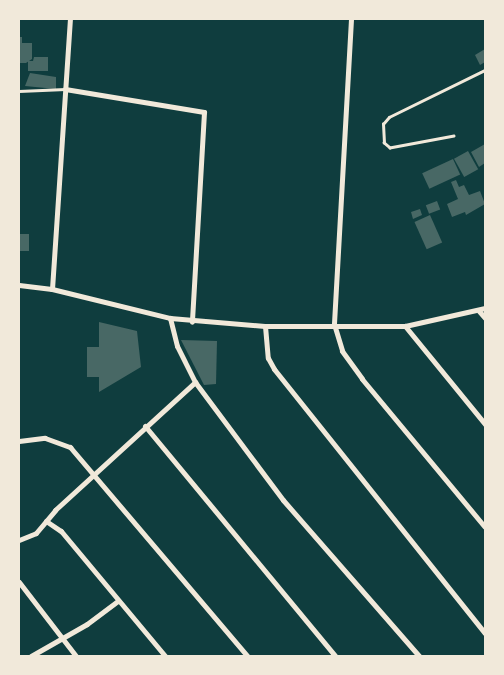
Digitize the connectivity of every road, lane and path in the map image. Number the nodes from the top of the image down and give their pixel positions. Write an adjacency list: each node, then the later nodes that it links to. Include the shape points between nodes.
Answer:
1 (70, 19): 4 (street)
2 (351, 19): 13 (street)
3 (485, 70): 6 (lane, via 389,117 383,124 384,143 390,148)
4 (65, 89): 5 (lane); 8 (street); 12 (street, via 204,112)
5 (19, 91)
6 (454, 136)
7 (19, 285): 8 (street)
8 (52, 290): 10 (street)
9 (482, 310): 11 (street); 15 (street)
10 (170, 318): 12 (street); 16 (street, via 177,346)
11 (485, 318)
12 (192, 322): 14 (street)
13 (334, 324): 14 (street); 15 (street); 22 (street, via 342,351 362,379)
14 (265, 326): 26 (street, via 268,358 274,369)
15 (405, 326): 17 (street)
16 (195, 382): 18 (street); 33 (street, via 283,500)
17 (485, 424)
18 (146, 426): 20 (street); 32 (street)
19 (19, 441): 20 (street, via 45,438 70,447)
20 (94, 474): 21 (street); 31 (street)
21 (46, 521): 23 (street, via 36,533); 25 (street, via 61,531)
22 (485, 527)
23 (19, 540)
24 (19, 582): 27 (street)
25 (117, 601): 27 (street); 30 (street)
26 (485, 633)
27 (62, 639): 28 (street); 29 (street)
28 (30, 656)
29 (76, 656)
30 (165, 656)
31 (247, 656)
32 (335, 656)
33 (419, 656)

